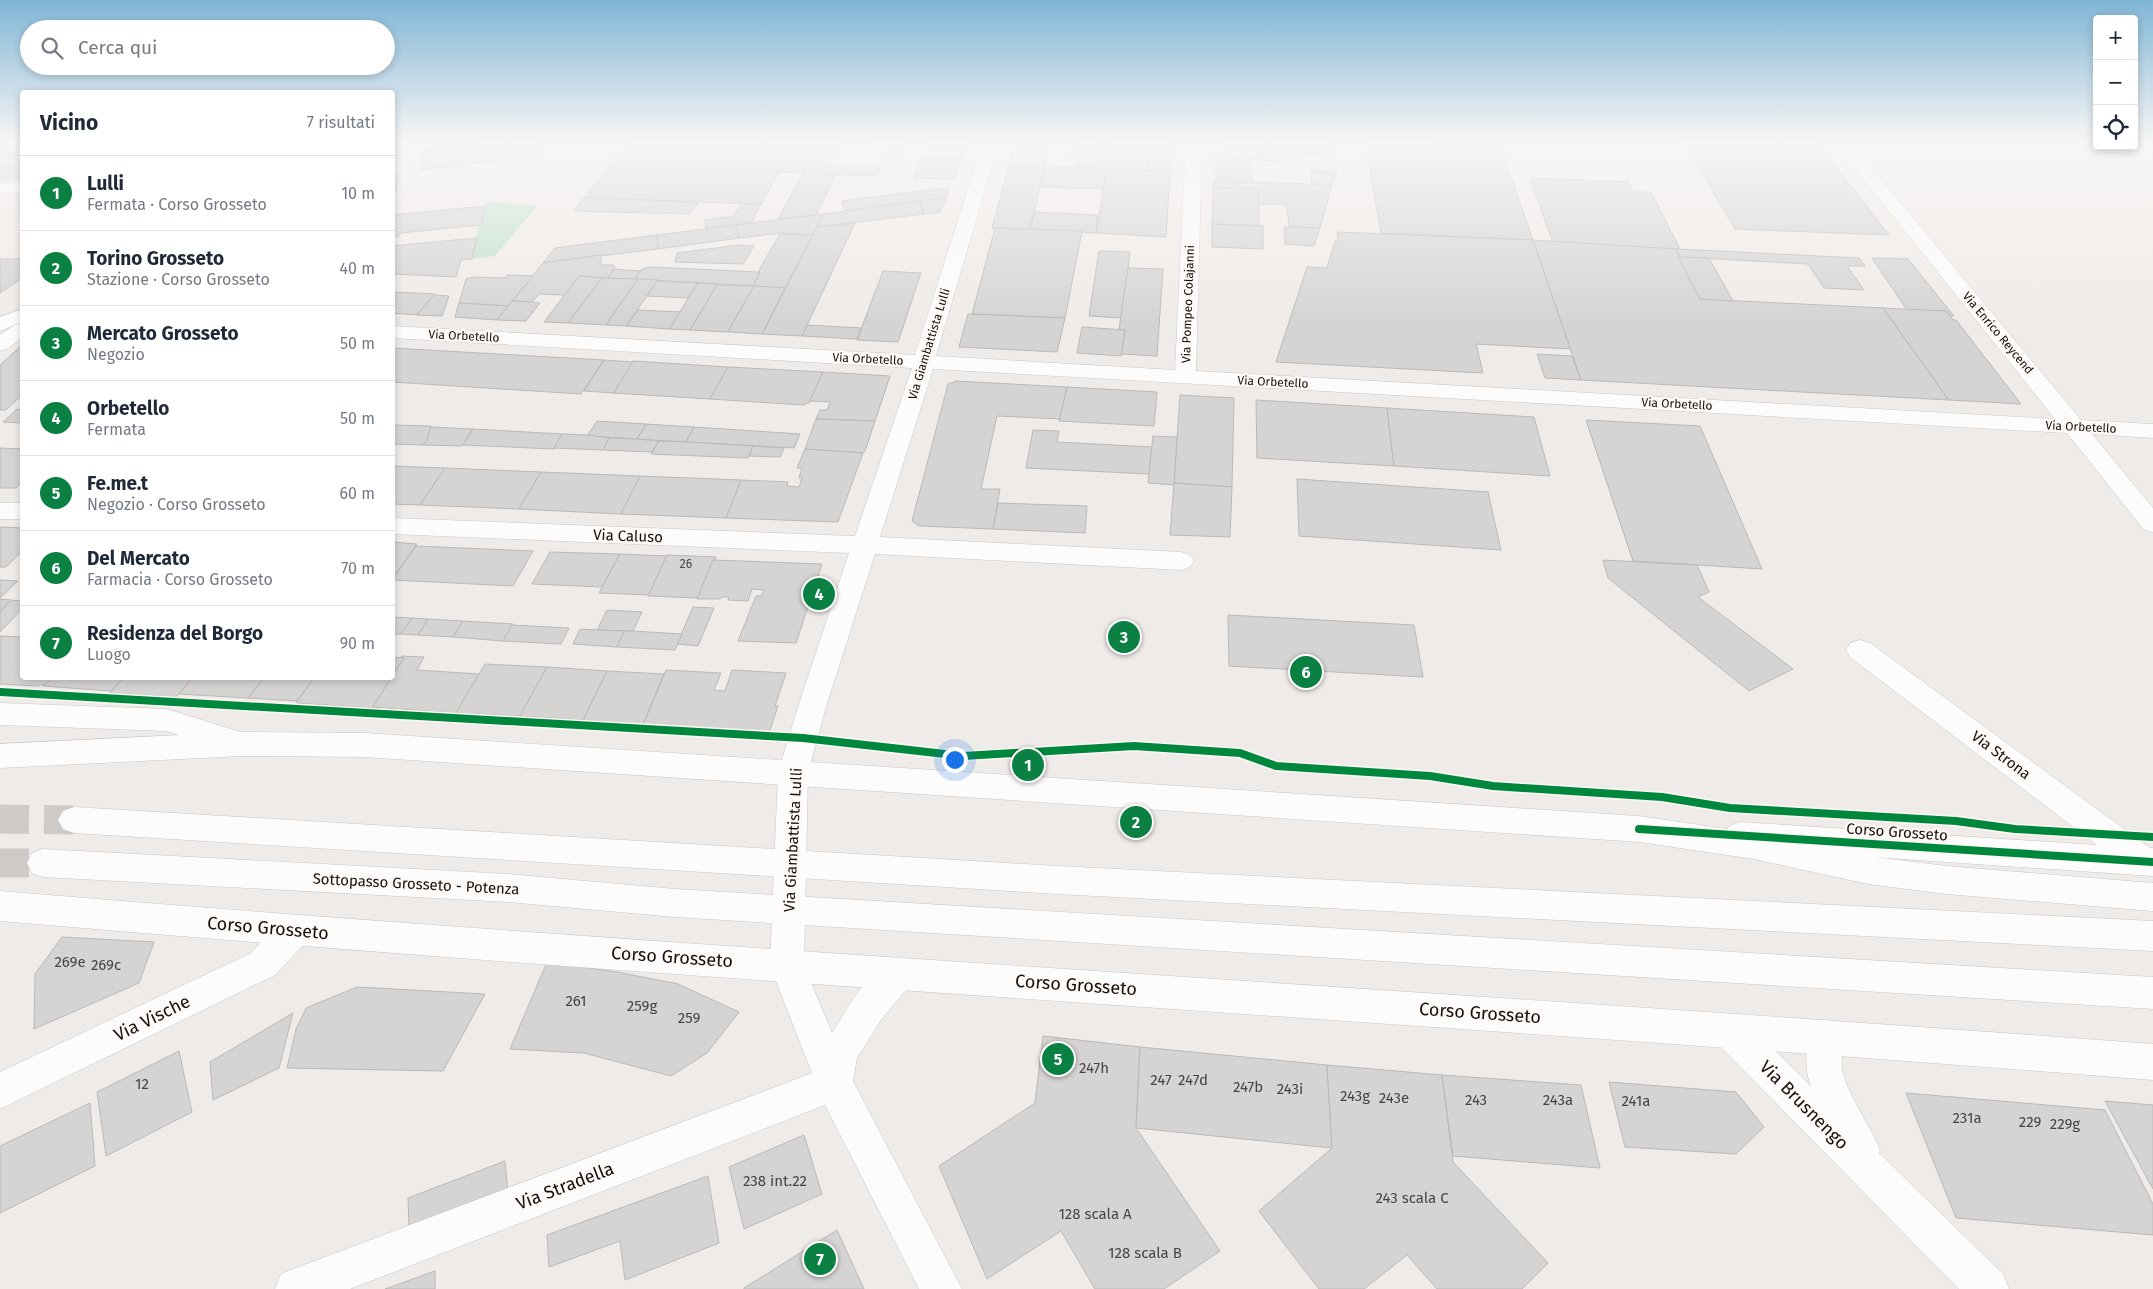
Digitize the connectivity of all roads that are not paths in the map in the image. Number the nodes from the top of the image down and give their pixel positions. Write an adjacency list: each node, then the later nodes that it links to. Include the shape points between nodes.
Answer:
1 (973, 202): 9 (street, Via Giambattista Lulli)
2 (1192, 202): 10 (street, Via Pompeo Colajanni)
3 (1891, 202): 11 (street, Via Enrico Reycend)
4 (20, 297): 5 (street)
5 (0, 305)
6 (20, 318): 8 (street)
7 (395, 332): 9 (street, Via Orbetello)
8 (8, 334)
9 (924, 362): 10 (street, Via Orbetello); 17 (street, Via Giambattista Lulli)
10 (1185, 377): 11 (street, Via Orbetello)
11 (2075, 427): 12 (street, Via Orbetello); 15 (street, Via Enrico Reycend)
12 (2153, 431)
13 (0, 510): 14 (street)
14 (20, 511)
15 (2153, 524)
16 (395, 526): 17 (street, Via Caluso)
17 (864, 545): 18 (street); 23 (street, Via Giambattista Lulli)
18 (1182, 561)
19 (1860, 650): 26 (street, Via Strona)
20 (0, 714): 21 (street, Corso Grosseto, via 167,720)
21 (242, 744): 22 (street, Corso Grosseto); 23 (street, Corso Grosseto, via 365,745)
22 (0, 756)
23 (793, 773): 25 (street, Corso Grosseto); 28 (street, Via Giambattista Lulli)
24 (74, 820): 28 (street)
25 (1639, 829): 26 (street, Corso Grosseto); 29 (street, Corso Grosseto, via 1754,846 1868,870 1946,880)
26 (2148, 861)
27 (42, 863): 31 (street, Sottopasso Grosseto - Potenza, via 498,888)
28 (790, 863): 31 (street, Via Giambattista Lulli); 33 (street, via 1057,880)
29 (2153, 897)
30 (0, 906): 32 (street, Corso Grosseto)
31 (789, 910): 34 (street, Via Giambattista Lulli); 36 (street)
32 (294, 931): 34 (street, Corso Grosseto); 41 (street, Via Vische, via 263,964)
33 (2153, 936)
34 (787, 966): 35 (street, Corso Grosseto); 40 (street)
35 (899, 973): 37 (street, Corso Grosseto); 40 (street, via 868,1008 840,1052)
36 (2153, 994)
37 (1730, 1030): 38 (street, Corso Grosseto); 42 (street, Via Brusnengo)
38 (1827, 1037): 39 (street, Corso Grosseto); 42 (street, Via Brusnengo, via 1824,1073 1848,1127)
39 (2153, 1062)
40 (834, 1083): 43 (street, Via Stradella); 44 (street)
41 (0, 1091)
42 (1878, 1180): 45 (street, Via Brusnengo)
43 (296, 1289)
44 (941, 1289)
45 (1988, 1289)

